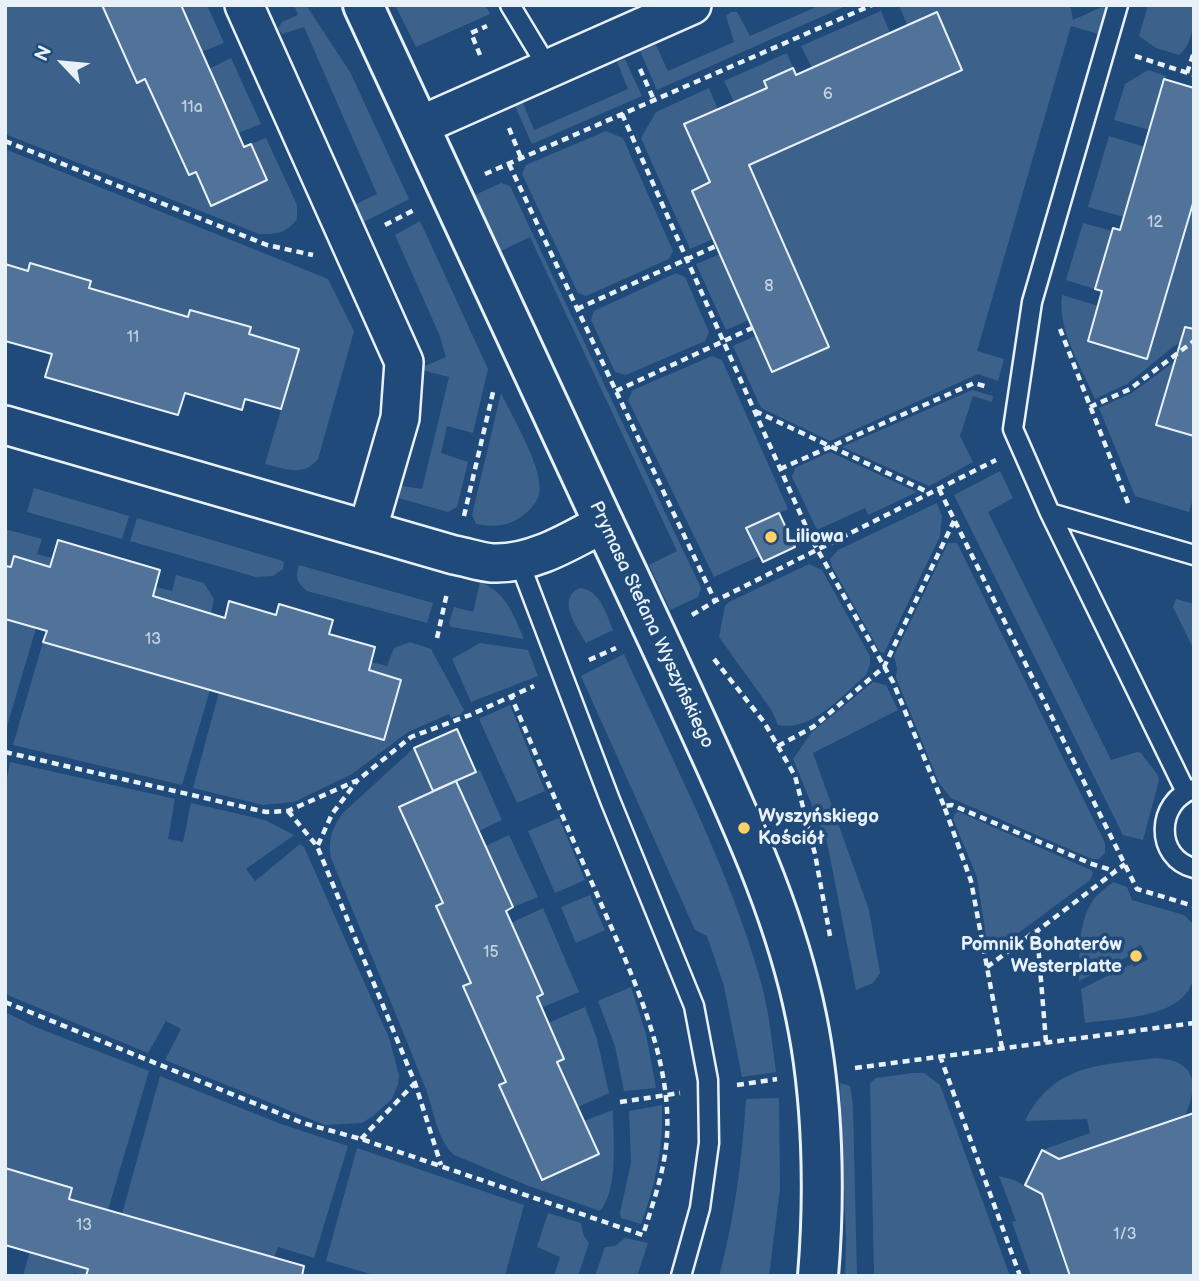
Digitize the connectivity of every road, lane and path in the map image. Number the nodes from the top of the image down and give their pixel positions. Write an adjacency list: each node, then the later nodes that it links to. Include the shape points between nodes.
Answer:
1 (244, 5): 17 (street)
2 (363, 5): 13 (street, Prymasa Stefana Wyszyńskiego)
3 (510, 5): 9 (lane)
4 (692, 5): 9 (street)
5 (872, 5): 12 (path)
6 (1118, 5): 27 (lane, via 1032,302)
7 (1194, 52): 10 (path)
8 (1126, 54): 10 (path)
9 (548, 68): 13 (street)
10 (1187, 73): 11 (path)
11 (1194, 75)
12 (622, 114): 15 (path); 19 (path)
13 (419, 126): 16 (street, Prymasa Stefana Wyszyńskiego)
14 (5, 141): 17 (path, via 267,245 313,256)
15 (509, 164): 16 (path); 20 (path)
16 (450, 193): 17 (path); 39 (street, Prymasa Stefana Wyszyńskiego)
17 (350, 242): 40 (street, via 404,362 400,418)
18 (716, 246): 19 (path)
19 (687, 259): 20 (path); 24 (path)
20 (577, 309): 26 (path)
21 (752, 328): 24 (path)
22 (1060, 328): 28 (path)
23 (1194, 341): 28 (path, via 1130,389)
24 (723, 342): 26 (path); 29 (path)
25 (496, 380): 42 (path)
26 (616, 391): 41 (path, via 715,601)
27 (1018, 395): 31 (path, via 974,383); 32 (lane, via 1013,429)
28 (1090, 407): 36 (path)
29 (755, 411): 31 (path); 33 (path)
30 (5, 425): 40 (street)
31 (830, 446): 33 (path); 35 (path)
32 (1021, 448): 34 (path); 37 (lane)
33 (780, 469): 41 (path)
34 (939, 489): 35 (path); 38 (path)
35 (931, 493): 41 (path)
36 (1129, 505)
37 (1050, 513): 43 (lane); 52 (lane)
38 (955, 520): 46 (path); 56 (path)
39 (604, 523): 44 (street, via 557,548); 67 (street, Prymasa Stefana Wyszyńskiego, via 771,894 806,1017)
40 (368, 528): 42 (street)
41 (817, 550): 46 (path)
42 (454, 555): 44 (street, via 491,563); 45 (path)
43 (1194, 555)
44 (519, 561): 72 (lane, via 694,1006 708,1080 709,1143 700,1209)
45 (437, 638)
46 (884, 667): 49 (path, via 813,727); 53 (path)
47 (511, 696): 71 (path, via 649,1020 667,1108 664,1162 643,1235)
48 (470, 715): 51 (path, via 411,737)
49 (778, 746)
50 (5, 752): 54 (path, via 266,812)
51 (358, 780): 54 (path); 55 (path, via 332,814)
52 (1190, 790): 57 (lane, via 1168,811 1164,837 1177,860)
53 (944, 806): 58 (path, via 952,805); 61 (path, via 971,881)
54 (288, 811): 55 (path)
55 (317, 846): 69 (path)
56 (1125, 864): 58 (path); 59 (path, via 1138,889)
57 (1194, 869)
58 (1115, 871): 60 (path)
59 (1194, 906)
60 (1037, 930): 61 (path); 64 (path)
61 (987, 967): 65 (path)
62 (5, 1002): 70 (path, via 303,1123)
63 (1194, 1023): 64 (path)
64 (1046, 1042): 65 (path)
65 (1002, 1048): 66 (path)
66 (940, 1056): 67 (path); 74 (path)
67 (797, 1076): 68 (path); 73 (street, Prymasa Stefana Wyszyńskiego, via 821,1202)
68 (752, 1082)
69 (415, 1083): 70 (path); 71 (path)
70 (361, 1139): 71 (path)
71 (441, 1166)
72 (681, 1276)
73 (818, 1276)
74 (1020, 1276)

